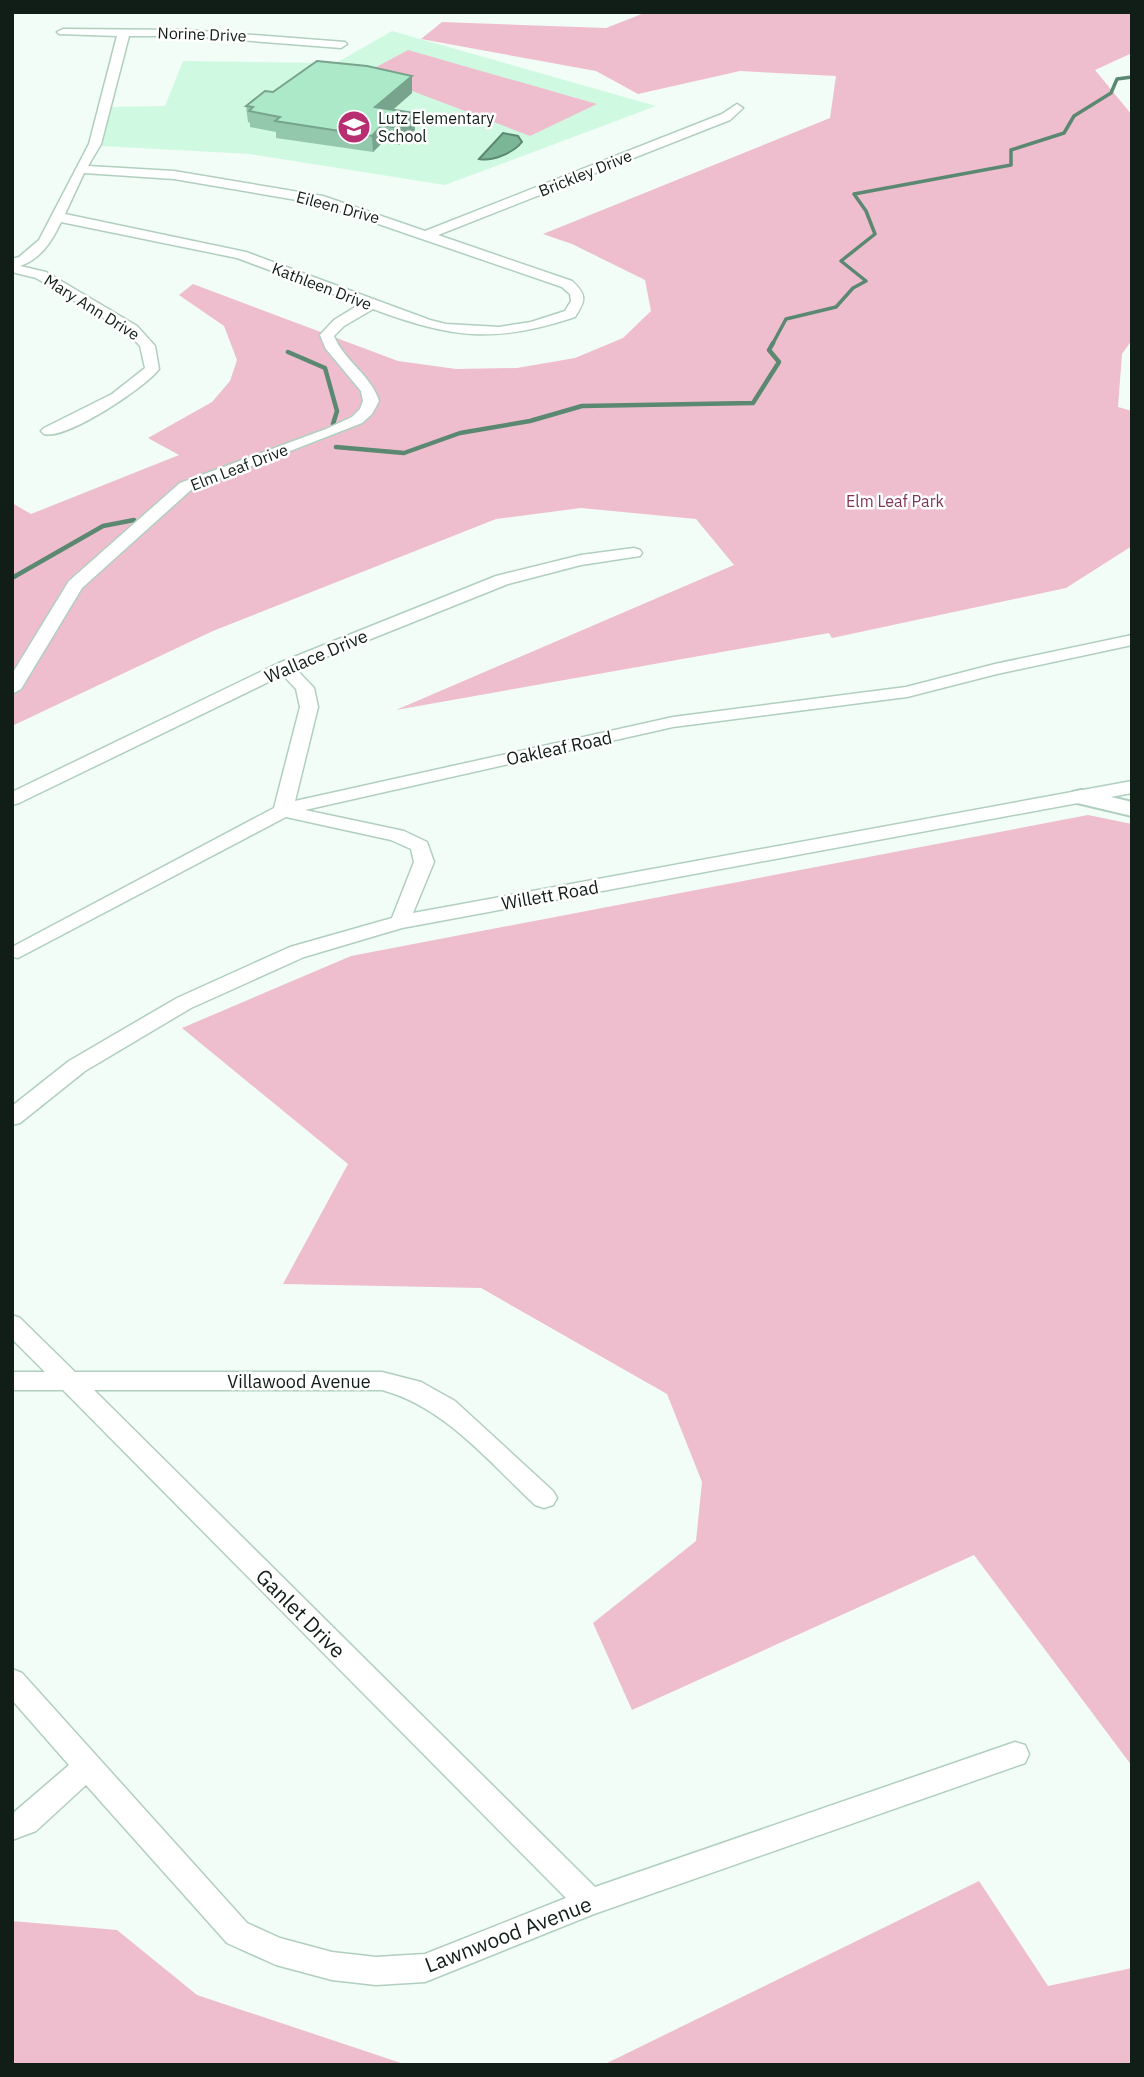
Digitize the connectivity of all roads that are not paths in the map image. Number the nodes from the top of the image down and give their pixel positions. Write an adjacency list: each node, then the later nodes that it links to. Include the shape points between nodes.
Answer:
1 (64, 33): 2 (street, Norine Drive)
2 (124, 33): 3 (street, Norine Drive, via 242,35); 5 (street, via 95,144)
3 (341, 44)
4 (737, 108): 7 (street, Brickley Drive, via 726,117)
5 (80, 169): 6 (street); 7 (street, Eileen Drive, via 174,175 323,200)
6 (58, 217): 8 (street, via 45,242); 10 (street, Kathleen Drive, via 241,256)
7 (429, 234): 9 (street, Eileen Drive, via 567,284 577,293)
8 (12, 266): 11 (street, Mary Ann Drive, via 41,275 121,323 152,352 152,369 140,382)
9 (578, 301): 10 (street, Kathleen Drive, via 570,314 528,329 473,332 426,324)
10 (371, 304): 15 (street, Elm Leaf Drive, via 327,335 368,390 368,411 331,432 186,486 75,585)
11 (49, 431)
12 (634, 553): 14 (street, Wallace Drive, via 581,560 502,580)
13 (1132, 640): 20 (street, Oakleaf Road, via 907,692 673,722 315,800)
14 (285, 667): 18 (street, Wallace Drive); 20 (street, via 305,688 309,707)
15 (12, 689)
16 (1132, 787): 17 (street, Willett Road)
17 (1081, 797): 19 (street); 21 (street, Willett Road)
18 (12, 798)
19 (1132, 810)
20 (283, 811): 21 (street, via 397,835 420,846 424,862); 22 (street, Oakleaf Road)
21 (400, 922): 23 (street, Willett Road, via 297,952 184,1003 77,1066)
22 (18, 952)
23 (12, 1118)
24 (12, 1324): 25 (street, Ganlet Drive)
25 (69, 1380): 26 (street, Villawood Avenue); 27 (street, Villawood Avenue, via 382,1381 412,1389 446,1408); 32 (street, Ganlet Drive)
26 (12, 1381)
27 (544, 1498)
28 (12, 1681): 30 (street, Lawnwood Avenue)
29 (1014, 1754): 32 (street, Lawnwood Avenue)
30 (88, 1765): 31 (street, via 26,1822); 32 (street, Lawnwood Avenue, via 237,1933 276,1951 354,1969 425,1968)
31 (12, 1827)
32 (590, 1902)

